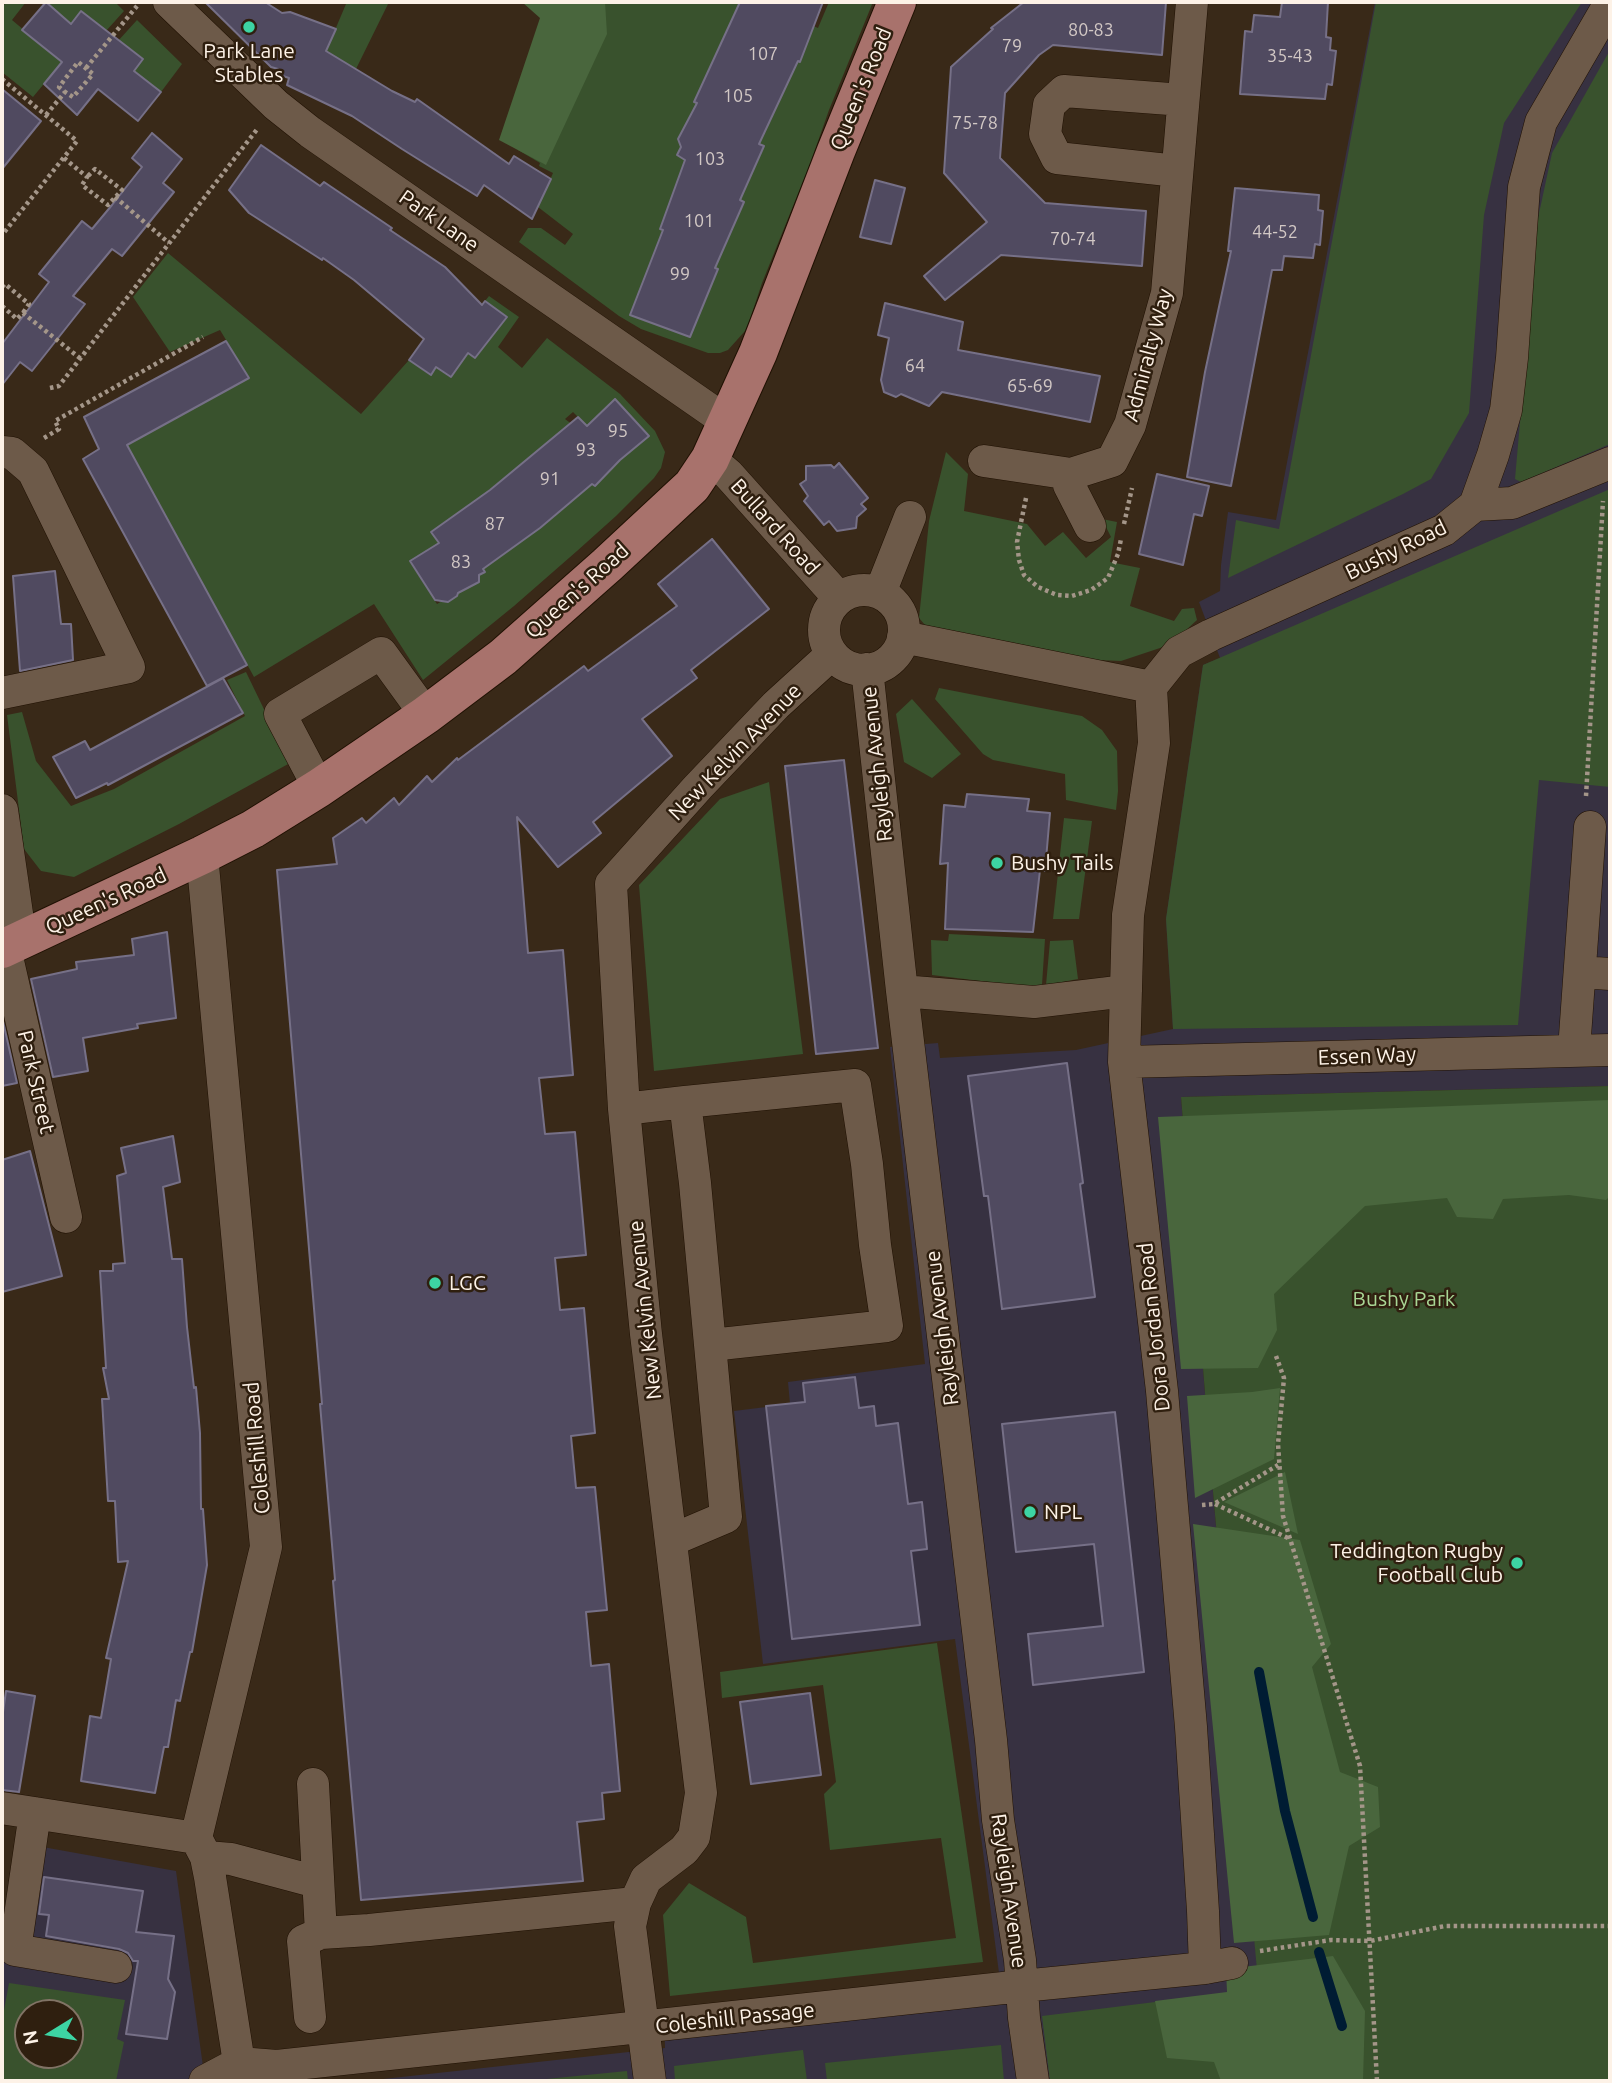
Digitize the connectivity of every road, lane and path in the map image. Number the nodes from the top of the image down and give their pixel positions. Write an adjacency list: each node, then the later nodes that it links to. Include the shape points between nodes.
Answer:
1 (140, 2): 6 (path)
2 (169, 2): 10 (street, Park Lane)
3 (897, 2): 24 (main road, Queen's Road, via 758,353)
4 (1192, 2): 9 (street, Admiralty Way)
5 (1610, 3): 31 (street, via 1541,122 1524,187 1506,410)
6 (86, 68): 8 (path, via 93,74 73,97); 8 (path, via 78,62 59,87)
7 (2, 79): 11 (path)
8 (65, 92): 11 (path)
9 (1183, 100): 13 (street, Admiralty Way); 13 (street, via 1064,91 1049,105 1045,134 1057,158)
10 (276, 105): 17 (path); 24 (street, Park Lane)
11 (46, 114): 12 (path, via 77,141)
12 (64, 158): 14 (path); 16 (path)
13 (1177, 171): 30 (street, Admiralty Way, via 1167,293 1130,425 1112,461)
14 (87, 177): 15 (path, via 82,185 108,205); 15 (path, via 94,169 121,190)
15 (115, 197): 17 (path)
16 (2, 235)
17 (169, 243): 22 (path)
18 (2, 287): 20 (path, via 5,284 29,304)
19 (2, 306): 20 (path, via 17,319)
20 (23, 313): 22 (path)
21 (203, 337): 25 (path, via 55,421 59,429)
22 (81, 359): 23 (path, via 59,386)
23 (50, 388)
24 (726, 421): 27 (main road, Queen's Road)
25 (36, 443)
26 (2, 452): 40 (street, via 12,453 33,471 129,667)
27 (710, 459): 35 (street, Bullard Road); 41 (main road, Queen's Road, via 677,502 503,657)
28 (984, 461): 30 (street, Admiralty Way)
29 (1607, 464): 31 (street, via 1513,503); 44 (path, via 1586,800)
30 (1070, 474): 33 (street, via 1069,485)
31 (1475, 505): 39 (street, Bushy Road, via 1444,530 1179,652)
32 (910, 517): 34 (street)
33 (1090, 526)
34 (880, 593): 35 (street, via 866,589); 36 (street, via 899,610)
35 (839, 598): 37 (street, via 824,625)
36 (903, 637): 38 (street, via 899,650 883,666); 39 (street)
37 (832, 654): 38 (street, via 850,667); 54 (street, New Kelvin Avenue, via 776,705 611,884)
38 (867, 669): 48 (street, Rayleigh Avenue)
39 (1151, 687): 49 (street, Dora Jordan Road, via 1154,743 1128,915)
40 (2, 693)
41 (426, 715): 42 (main road, Queen's Road); 42 (street, via 382,653 281,714)
42 (319, 788): 45 (main road, Queen's Road)
43 (2, 810): 46 (street, Park Street)
44 (1590, 827): 47 (street)
45 (202, 855): 46 (main road, Queen's Road); 66 (street, Coleshill Road, via 266,1547 214,1762)
46 (9, 946): 55 (street, Park Street)
47 (1595, 973): 50 (street)
48 (902, 991): 49 (street, via 1034,1002); 74 (street, Rayleigh Avenue, via 998,1820)
49 (1126, 991): 52 (street, Dora Jordan Road)
50 (1574, 1050): 51 (street, Essen Way); 52 (street, Essen Way)
51 (1610, 1050)
52 (1124, 1062): 60 (street, Dora Jordan Road)
53 (685, 1102): 54 (street); 56 (street); 56 (street, via 855,1085 887,1326)
54 (624, 1109): 62 (street, New Kelvin Avenue)
55 (66, 1217)
56 (711, 1345): 62 (street, via 726,1517)
57 (1276, 1356): 58 (path, via 1284,1378)
58 (1278, 1465): 59 (path); 61 (path)
59 (1214, 1504): 60 (path); 61 (path)
60 (1172, 1508): 72 (street, Dora Jordan Road, via 1196,1793)
61 (1290, 1539): 71 (path, via 1360,1766)
62 (672, 1540): 68 (street, New Kelvin Avenue, via 701,1793 694,1837 646,1879)
63 (313, 1784): 67 (street)
64 (2, 1808): 65 (street)
65 (35, 1813): 66 (street); 73 (street, via 15,1950)
66 (204, 1857): 67 (street, via 231,1859); 77 (street)
67 (317, 1882): 70 (street)
68 (635, 1903): 70 (street); 76 (street, New Kelvin Avenue, via 630,1926)
69 (1610, 1926): 71 (path, via 1445,1926)
70 (321, 1933): 75 (street, via 303,1941)
71 (1370, 1941): 72 (path, via 1331,1940 1256,1952); 82 (path)
72 (1218, 1966): 74 (street, Coleshill Passage)
73 (116, 1967)
74 (1022, 1986): 76 (street, Coleshill Passage); 81 (street, Rayleigh Avenue)
75 (310, 2017)
76 (644, 2028): 78 (street, Coleshill Passage); 80 (street, New Kelvin Avenue)
77 (239, 2063): 78 (street, Coleshill Passage); 79 (street)
78 (279, 2074)
79 (205, 2081)
80 (650, 2081)
81 (1033, 2081)
82 (1377, 2081)

